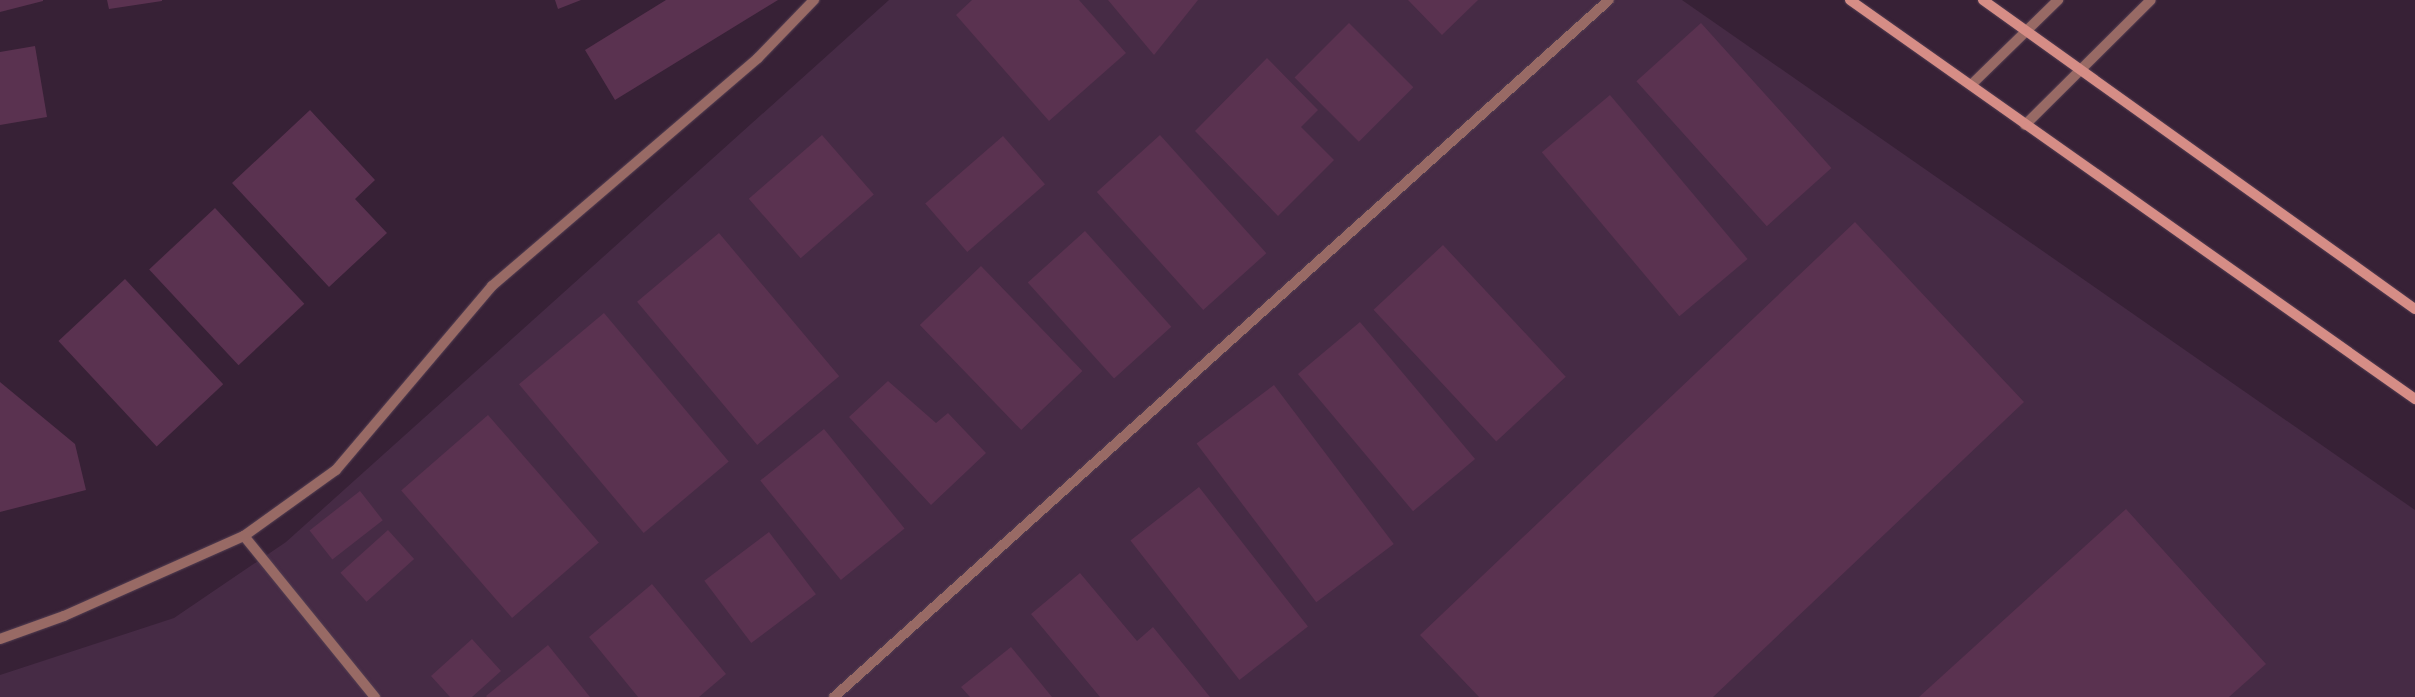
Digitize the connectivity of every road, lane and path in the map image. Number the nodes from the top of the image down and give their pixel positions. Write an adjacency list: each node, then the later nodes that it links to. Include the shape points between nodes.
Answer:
1 (814, 0): 13 (street, via 758,58 492,286 336,470)
2 (1609, 0): 16 (street)
3 (1850, 0): 9 (street)
4 (1983, 0): 7 (street)
5 (2058, 0): 7 (street)
6 (2151, 0): 8 (street)
7 (2027, 30): 8 (street); 9 (street)
8 (2078, 72): 10 (street); 11 (street)
9 (1970, 85): 10 (street)
10 (2025, 125): 12 (street)
11 (2415, 309)
12 (2415, 399)
13 (244, 536): 14 (street, via 64,616); 15 (street)
14 (0, 639)
15 (375, 697)
16 (834, 697)

